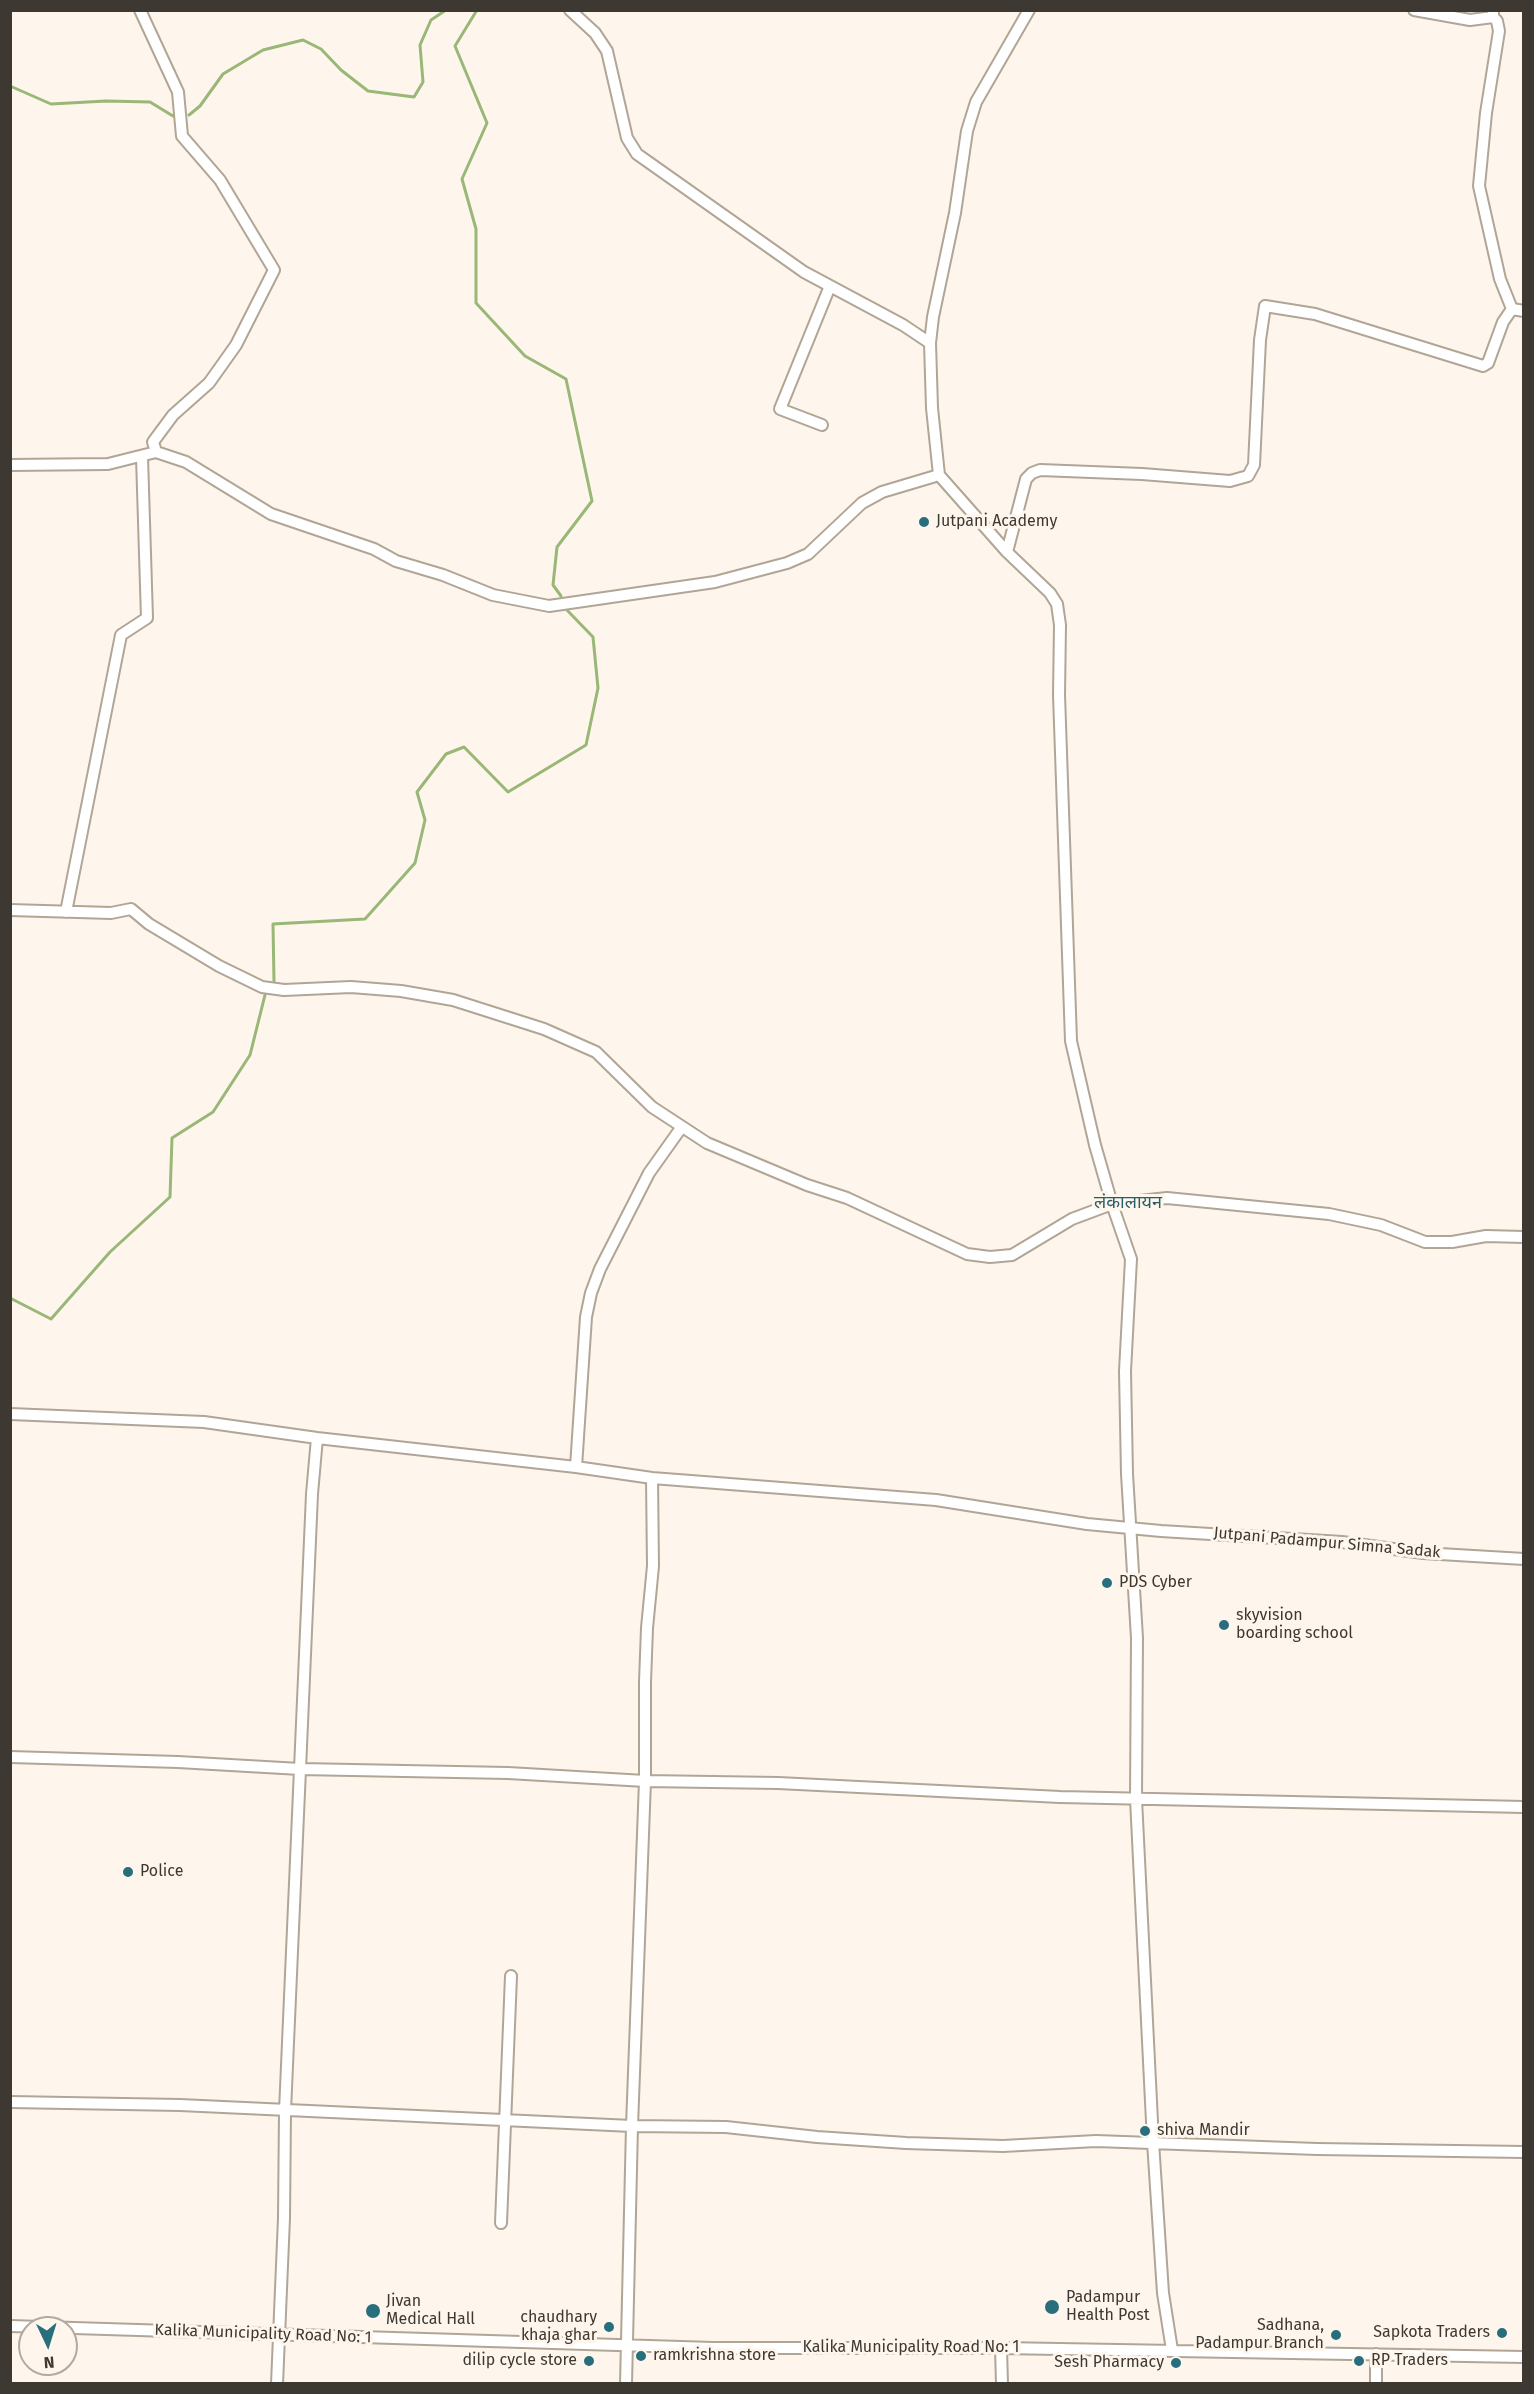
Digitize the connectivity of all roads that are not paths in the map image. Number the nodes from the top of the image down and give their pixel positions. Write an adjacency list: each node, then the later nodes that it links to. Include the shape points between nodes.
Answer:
1 (140, 10): 11 (street, via 178,92 182,136 220,180 274,270 236,345 208,383 153,442)
2 (570, 10): 6 (street, via 595,33 607,51 627,138 637,154 804,272)
3 (1029, 10): 9 (street, via 976,102 967,131)
4 (1414, 10): 5 (street, via 1470,20)
5 (1493, 14): 7 (street, via 1499,31 1479,186 1500,279)
6 (830, 286): 9 (street); 10 (street, via 780,409)
7 (1512, 309): 8 (street); 15 (street, via 1488,363 1483,366 1315,314 1265,306 1254,465 1248,476 1230,481 1040,470 1026,479)
8 (1524, 311)
9 (930, 343): 14 (street)
10 (822, 425)
11 (156, 453): 12 (street); 14 (street, via 186,462 271,514 493,595 549,606 715,582 787,563 808,554 862,503 882,492)
12 (142, 457): 13 (street, via 108,464); 17 (street, via 147,618 121,635)
13 (10, 465)
14 (939, 475): 15 (street)
15 (1006, 552): 19 (street, via 1057,604 1071,1041)
16 (10, 909): 17 (street)
17 (66, 912): 18 (street, via 111,913 131,909 219,966 262,987 401,991 453,1000 544,1029 596,1052 652,1107)
18 (681, 1128): 19 (street, via 707,1143 847,1198 967,1254 1012,1255 1072,1219); 23 (street, via 649,1173 591,1293)
19 (1112, 1204): 20 (street, via 1167,1198 1329,1214 1381,1225 1425,1242); 25 (street, via 1131,1259 1125,1371)
20 (1524, 1237)
21 (10, 1414): 22 (street, via 204,1422)
22 (317, 1438): 23 (street, Jutpani Padampur Simna Sadak); 28 (street)
23 (576, 1467): 24 (street, Jutpani Padampur Simna Sadak)
24 (652, 1478): 25 (street, Jutpani Padampur Simna Sadak, via 936,1500); 29 (street, via 653,1566 646,1639)
25 (1130, 1527): 26 (street, Jutpani Padampur Simna Sadak); 30 (street, via 1137,1638)
26 (1524, 1559)
27 (10, 1757): 28 (street)
28 (300, 1769): 29 (street); 34 (street)
29 (645, 1781): 30 (street); 36 (street)
30 (1136, 1799): 31 (street); 37 (street)
31 (1524, 1807)
32 (511, 1976): 35 (street)
33 (10, 2102): 34 (street)
34 (285, 2111): 35 (street); 41 (street)
35 (505, 2120): 36 (street); 39 (street)
36 (632, 2126): 37 (street, via 745,2128 818,2137 992,2145); 42 (street)
37 (1153, 2142): 38 (street); 44 (street, via 1163,2293)
38 (1524, 2152)
39 (501, 2223)
40 (10, 2325): 41 (street, Kalika Municipality Road No: 1)
41 (280, 2336): 42 (street, Kalika Municipality Road No: 1); 47 (street)
42 (627, 2346): 43 (street, Kalika Municipality Road No: 1); 48 (street)
43 (1001, 2348): 44 (street, Kalika Municipality Road No: 1); 49 (street)
44 (1172, 2350): 45 (street, Kalika Municipality Road No: 1)
45 (1376, 2354): 46 (street, Kalika Municipality Road No: 1); 50 (street)
46 (1524, 2357)
47 (277, 2384)
48 (626, 2384)
49 (1002, 2384)
50 (1376, 2384)

